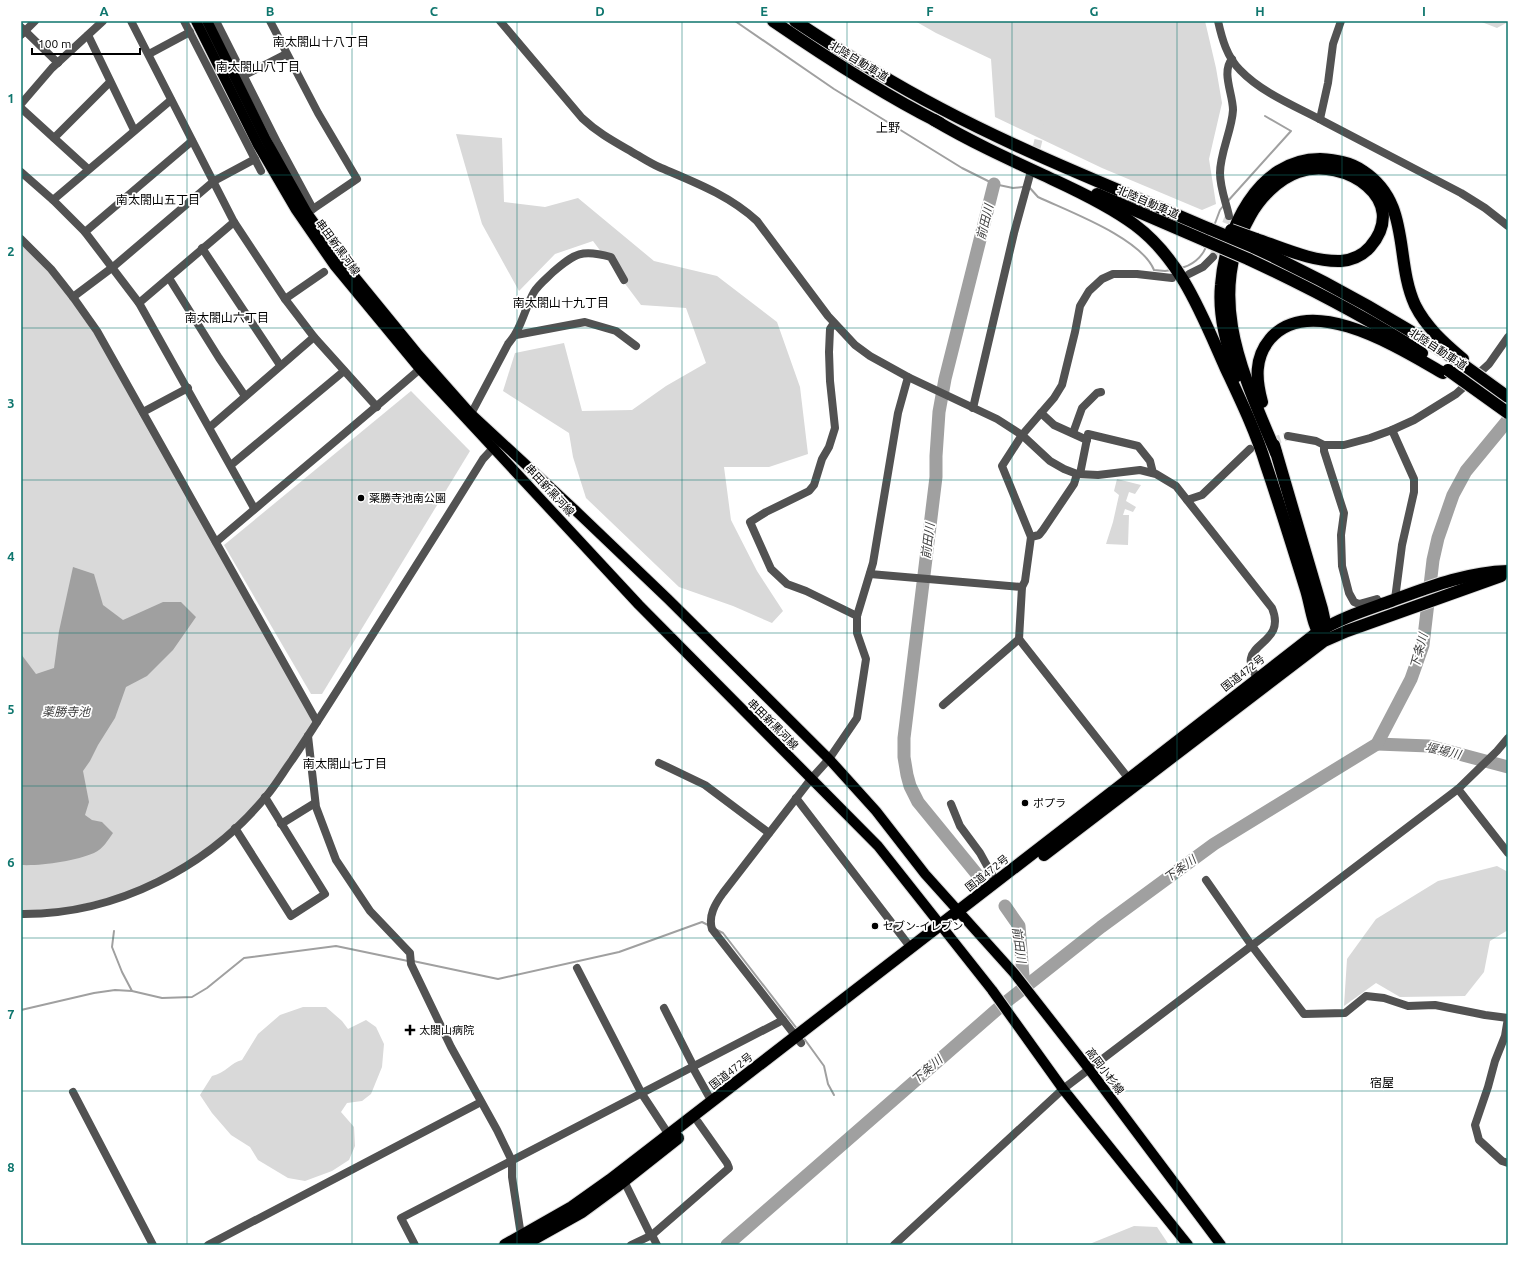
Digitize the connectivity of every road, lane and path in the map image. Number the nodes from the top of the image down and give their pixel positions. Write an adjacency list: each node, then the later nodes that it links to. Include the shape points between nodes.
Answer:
1 (35, 21): 14 (street)
2 (103, 21): 16 (street)
3 (131, 21): 17 (street)
4 (184, 21): 15 (street)
5 (196, 21): 63 (main road, 串田新黒河線, via 258,145 296,210 334,265)
6 (206, 21): 38 (main road, 串田新黒河線, via 266,140)
7 (216, 21): 21 (street)
8 (270, 21): 18 (street)
9 (500, 21): 56 (street, via 582,118 597,132 657,166 709,189 745,209 758,221)
10 (774, 21): 27 (highway, 北陸自動車道, via 855,75)
11 (795, 21): 44 (highway, 北陸自動車道, bridge, via 860,63 940,108 1030,151)
12 (1218, 21): 19 (street, via 1225,46)
13 (1341, 21): 26 (street, via 1333,44)
14 (22, 31): 20 (street)
15 (190, 32): 17 (street); 31 (street)
16 (88, 35): 20 (street); 22 (street)
17 (149, 54): 23 (street)
18 (286, 54): 21 (street); 38 (street, via 357,179)
19 (1232, 59): 26 (street, via 1240,70 1265,90); 39 (street, via 1227,65 1227,72 1233,112 1220,172)
20 (58, 63): 24 (street)
21 (243, 76): 38 (street)
22 (110, 82): 28 (street); 29 (street)
23 (171, 100): 28 (street); 30 (street)
24 (21, 104)
25 (21, 108): 29 (street)
26 (1320, 119): 41 (street, via 1461,193)
27 (934, 120): 65 (highway, 北陸自動車道, bridge, via 1024,163 1292,279 1376,325); 81 (highway, via 963,137 1103,205 1148,235 1168,257 1185,283)
28 (134, 130): 32 (street)
29 (54, 138): 32 (street)
30 (192, 141): 36 (street); 42 (street)
31 (255, 159): 33 (street); 36 (street)
32 (88, 169): 37 (street)
33 (261, 171)
34 (1032, 171): 73 (street, via 1014,233)
35 (21, 174): 37 (street)
36 (214, 181): 40 (street); 47 (street)
37 (52, 200): 42 (street)
38 (310, 211): 77 (main road, 串田新黒河線, via 341,260)
39 (1229, 216)
40 (234, 222): 45 (street); 54 (street)
41 (1508, 226)
42 (85, 232): 47 (street)
43 (21, 240): 53 (street, via 51,269)
44 (1254, 243): 61 (highway, 北陸自動車道); 88 (highway, via 1319,259 1352,259 1368,250 1374,243 1381,226 1381,208 1372,190 1355,176 1333,169 1309,169 1287,177 1268,192 1252,212 1240,237 1229,282 1230,315 1237,348 1252,394)
45 (202, 248): 50 (street); 62 (street)
46 (1213, 257): 49 (street, via 1203,267)
47 (113, 267): 53 (street); 55 (street)
48 (324, 272): 54 (street)
49 (1189, 274)
50 (169, 278): 55 (street); 70 (street)
51 (1172, 278): 75 (street, via 1113,274 1102,279 1089,291 1080,306 1062,385)
52 (624, 280): 57 (street, via 611,257 595,253 576,255 546,278 535,291)
53 (73, 297): 74 (street, via 97,331)
54 (285, 299): 58 (street)
55 (139, 303): 67 (street)
56 (834, 323): 66 (street, via 855,345); 101 (street, via 830,329 829,352 835,428 814,485 809,491 750,522 771,569 787,584)
57 (516, 335): 60 (street, via 586,322 616,331); 77 (street, via 508,344)
58 (314, 337): 62 (street); 64 (street)
59 (1508, 337): 79 (street, via 1489,364 1456,394 1414,420)
60 (636, 346)
61 (1462, 361): 69 (highway); 71 (highway, 北陸自動車道, bridge); 81 (highway, via 1429,326 1415,304 1407,279 1397,218 1381,186 1362,170 1340,161 1314,159 1295,164 1277,172 1266,181 1241,212 1229,240 1222,269 1220,301 1225,336)
62 (280, 365): 70 (street)
63 (420, 369): 72 (street); 85 (main road, 串田新黒河線)
64 (344, 371): 72 (street); 89 (street)
65 (1445, 371): 76 (highway, 北陸自動車道, bridge); 88 (highway, via 1352,328 1311,320 1290,324 1280,329 1266,344 1258,364 1259,390)
66 (908, 377): 73 (street); 97 (street, via 898,413)
67 (188, 388): 74 (street); 78 (street)
68 (1101, 392): 80 (street, via 1082,408)
69 (1508, 392)
70 (245, 396): 78 (street)
71 (1508, 397)
72 (377, 407): 93 (street)
73 (973, 408): 82 (street)
74 (143, 412): 95 (street)
75 (1041, 413): 80 (street, via 1054,425); 82 (street)
76 (1508, 413)
77 (471, 414): 85 (main road, 串田新黒河線)
78 (210, 427): 89 (street)
79 (1392, 430): 86 (street, via 1344,445); 99 (street, via 1414,479 1414,492 1402,545)
80 (1073, 433): 84 (street)
81 (1256, 434): 102 (highway)
82 (1022, 435): 91 (street, via 1050,460 1064,469); 94 (street, via 1002,466)
83 (1288, 436): 86 (street)
84 (1087, 440): 90 (street, via 1088,434 1138,446 1150,461); 91 (street)
85 (497, 445): 106 (street, via 483,459); 109 (main road, 串田新黒河線, via 576,510); 111 (main road, 串田新黒河線, via 639,605)
86 (1324, 445): 100 (street, via 1344,513 1341,535 1342,566 1348,593 1354,602 1359,604 1377,599)
87 (1250, 449): 92 (street, via 1202,495)
88 (1276, 453): 102 (highway, via 1322,609)
89 (232, 465): 93 (street)
90 (1153, 473): 91 (street, via 1140,470 1098,475); 92 (street, via 1176,486)
91 (1079, 474): 94 (street, via 1043,530 1039,535)
92 (1187, 500): 104 (street, via 1268,602 1275,615 1273,631 1251,657 1250,666)
93 (254, 508): 95 (street)
94 (1032, 537): 98 (street)
95 (216, 542): 106 (street)
96 (1508, 572): 99 (highway, 国道472号, via 1495,571 1449,580); 102 (highway, 国道472号, via 1341,633)
97 (870, 574): 98 (street); 101 (street)
98 (1022, 587): 103 (street)
99 (1400, 598): 100 (highway, 国道472号)
100 (1379, 605): 102 (highway, 国道472号)
101 (857, 616): 109 (street, via 857,633 866,660 857,718)
102 (1322, 633): 104 (highway, 国道472号)
103 (1019, 639): 105 (street); 112 (street)
104 (1260, 683): 112 (highway, 国道472号); 125 (highway, 国道472号)
105 (943, 705)
106 (317, 722): 107 (street)
107 (308, 736): 114 (street); 116 (street)
108 (1508, 738): 113 (street)
109 (829, 759): 111 (street); 125 (main road, 串田新黒河線, via 876,811 925,874)
110 (659, 763): 120 (street, via 705,785)
111 (811, 779): 115 (street); 126 (main road, 串田新黒河線, via 878,846)
112 (1129, 779): 123 (highway, 国道472号)
113 (1458, 789): 121 (street); 127 (street)
114 (265, 798): 118 (street); 119 (street)
115 (796, 798): 120 (street); 128 (street)
116 (315, 803): 118 (street); 139 (street, via 336,860 349,881 370,911 410,953 411,964)
117 (951, 804): 123 (street, via 960,826 980,853)
118 (282, 824): 119 (street, via 325,894 291,916)
119 (235, 828): 124 (street, via 192,863 165,880 127,896 65,912)
120 (769, 833): 132 (street, via 715,904 710,924)
121 (1508, 853)
122 (1206, 880): 127 (street)
123 (996, 882): 125 (highway, 国道472号)
124 (21, 914)
125 (961, 914): 126 (highway, 国道472号); 135 (main road, 高岡小杉線, via 1014,973)
126 (943, 928): 128 (highway, 国道472号); 133 (highway, 国道472号); 136 (main road, via 992,990)
127 (1252, 946): 131 (street, via 1304,1014 1345,1013 1366,996 1384,998 1408,1006 1435,1005); 135 (street)
128 (911, 948): 133 (highway, 国道472号)
129 (576, 968): 138 (street)
130 (664, 1008): 134 (street)
131 (1508, 1018): 144 (street, via 1505,1036 1475,1125 1479,1140 1502,1161)
132 (783, 1020): 133 (street); 134 (street)
133 (798, 1040): 140 (highway, 国道472号); 141 (highway, 国道472号)
134 (694, 1067): 138 (street); 140 (street)
135 (1089, 1069): 136 (street); 156 (main road, 高岡小杉線)
136 (1063, 1089): 154 (street); 155 (main road)
137 (73, 1092): 148 (street)
138 (642, 1094): 142 (street); 143 (street)
139 (481, 1102): 143 (street); 149 (street)
140 (712, 1102): 142 (highway, 国道472号)
141 (698, 1122): 145 (highway, 国道472号); 146 (street, via 729,1168)
142 (669, 1135): 147 (highway, 国道472号)
143 (512, 1161): 147 (street, via 520,1229); 150 (street, via 402,1218)
144 (1508, 1163)
145 (624, 1181): 146 (street); 147 (highway, 国道472号, via 582,1212)
146 (651, 1236): 152 (street); 153 (street)
147 (526, 1242): 151 (highway, 国道472号)
148 (153, 1245)
149 (208, 1245)
150 (415, 1245)
151 (505, 1245)
152 (631, 1245)
153 (657, 1245)
154 (894, 1245)
155 (1188, 1245)
156 (1221, 1245)

